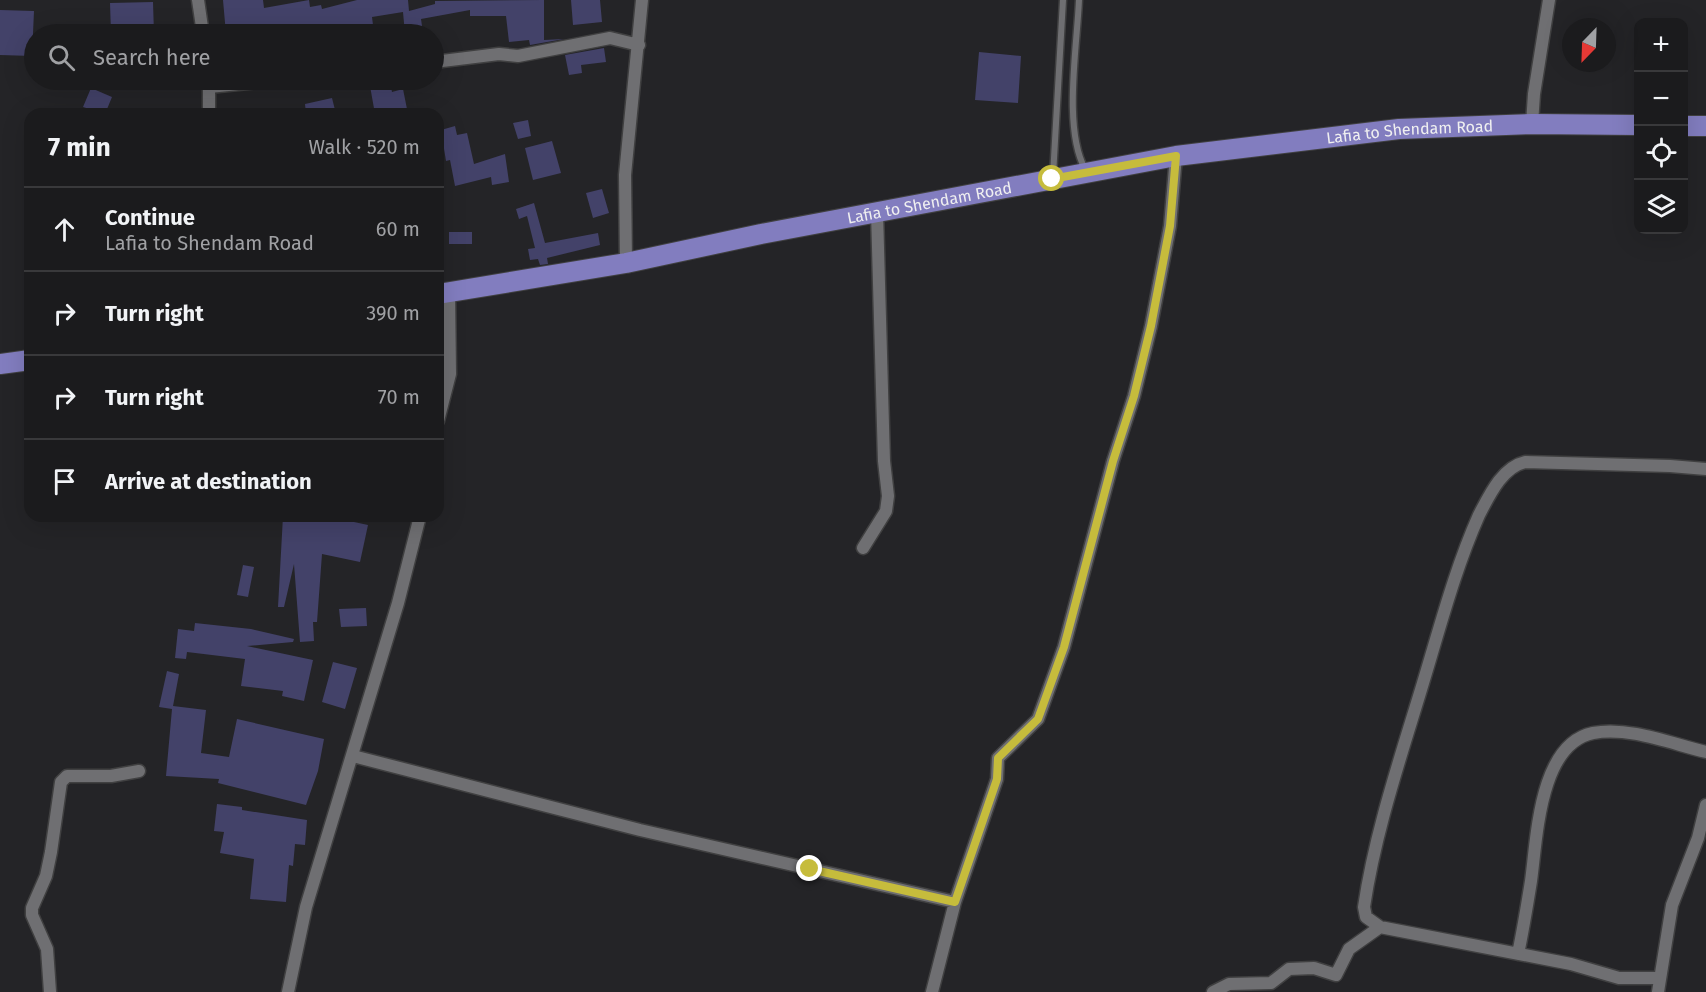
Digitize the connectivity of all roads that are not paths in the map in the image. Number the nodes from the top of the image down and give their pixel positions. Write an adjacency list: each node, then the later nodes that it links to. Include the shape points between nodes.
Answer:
1 (198, 0): 6 (street)
2 (642, 0): 7 (street)
3 (1063, 0): 17 (lane)
4 (1079, 0): 16 (lane, via 1072,122 1076,147)
5 (1549, 0): 11 (street)
6 (202, 24)
7 (639, 45): 8 (street, via 609,38 518,56 499,54); 19 (street, via 625,175)
8 (444, 61)
9 (209, 90): 10 (street)
10 (209, 108)
11 (1532, 124): 12 (main road, Lafia to Shendam Road); 15 (main road, Lafia to Shendam Road, via 1398,129)
12 (1634, 125)
13 (1688, 126): 14 (main road)
14 (1706, 126)
15 (1176, 156): 16 (main road, Lafia to Shendam Road); 31 (street, via 1170,226 1151,326 1064,647 1038,719 998,758 997,779)
16 (1087, 172): 17 (main road, Lafia to Shendam Road)
17 (1052, 179): 18 (main road, Lafia to Shendam Road)
18 (877, 212): 19 (main road, Lafia to Shendam Road); 26 (street, via 888,496 886,511)
19 (626, 262): 20 (main road, Lafia to Shendam Road)
20 (444, 293): 23 (street, via 450,374)
21 (24, 361): 22 (main road)
22 (0, 364)
23 (444, 398)
24 (1706, 469): 32 (street, via 1525,462 1513,466 1501,478 1480,514 1463,556 1383,824 1364,908 1366,917)
25 (418, 522): 28 (street)
26 (863, 548)
27 (1706, 752): 33 (street, via 1623,733 1595,733 1571,744 1552,772 1543,799)
28 (353, 756): 31 (street, via 640,830); 36 (street, via 306,907)
29 (139, 771): 35 (street, via 111,776 68,776 61,782 50,860 32,908 47,949)
30 (1706, 805): 34 (street, via 1698,838 1672,905)
31 (955, 902): 37 (street)
32 (1380, 927): 33 (street); 38 (street, via 1349,949 1336,975 1314,968 1289,969 1271,982 1229,984)
33 (1518, 954): 34 (street, via 1619,978)
34 (1658, 978): 39 (street)
35 (50, 992)
36 (288, 992)
37 (932, 992)
38 (1213, 992)
39 (1658, 992)

